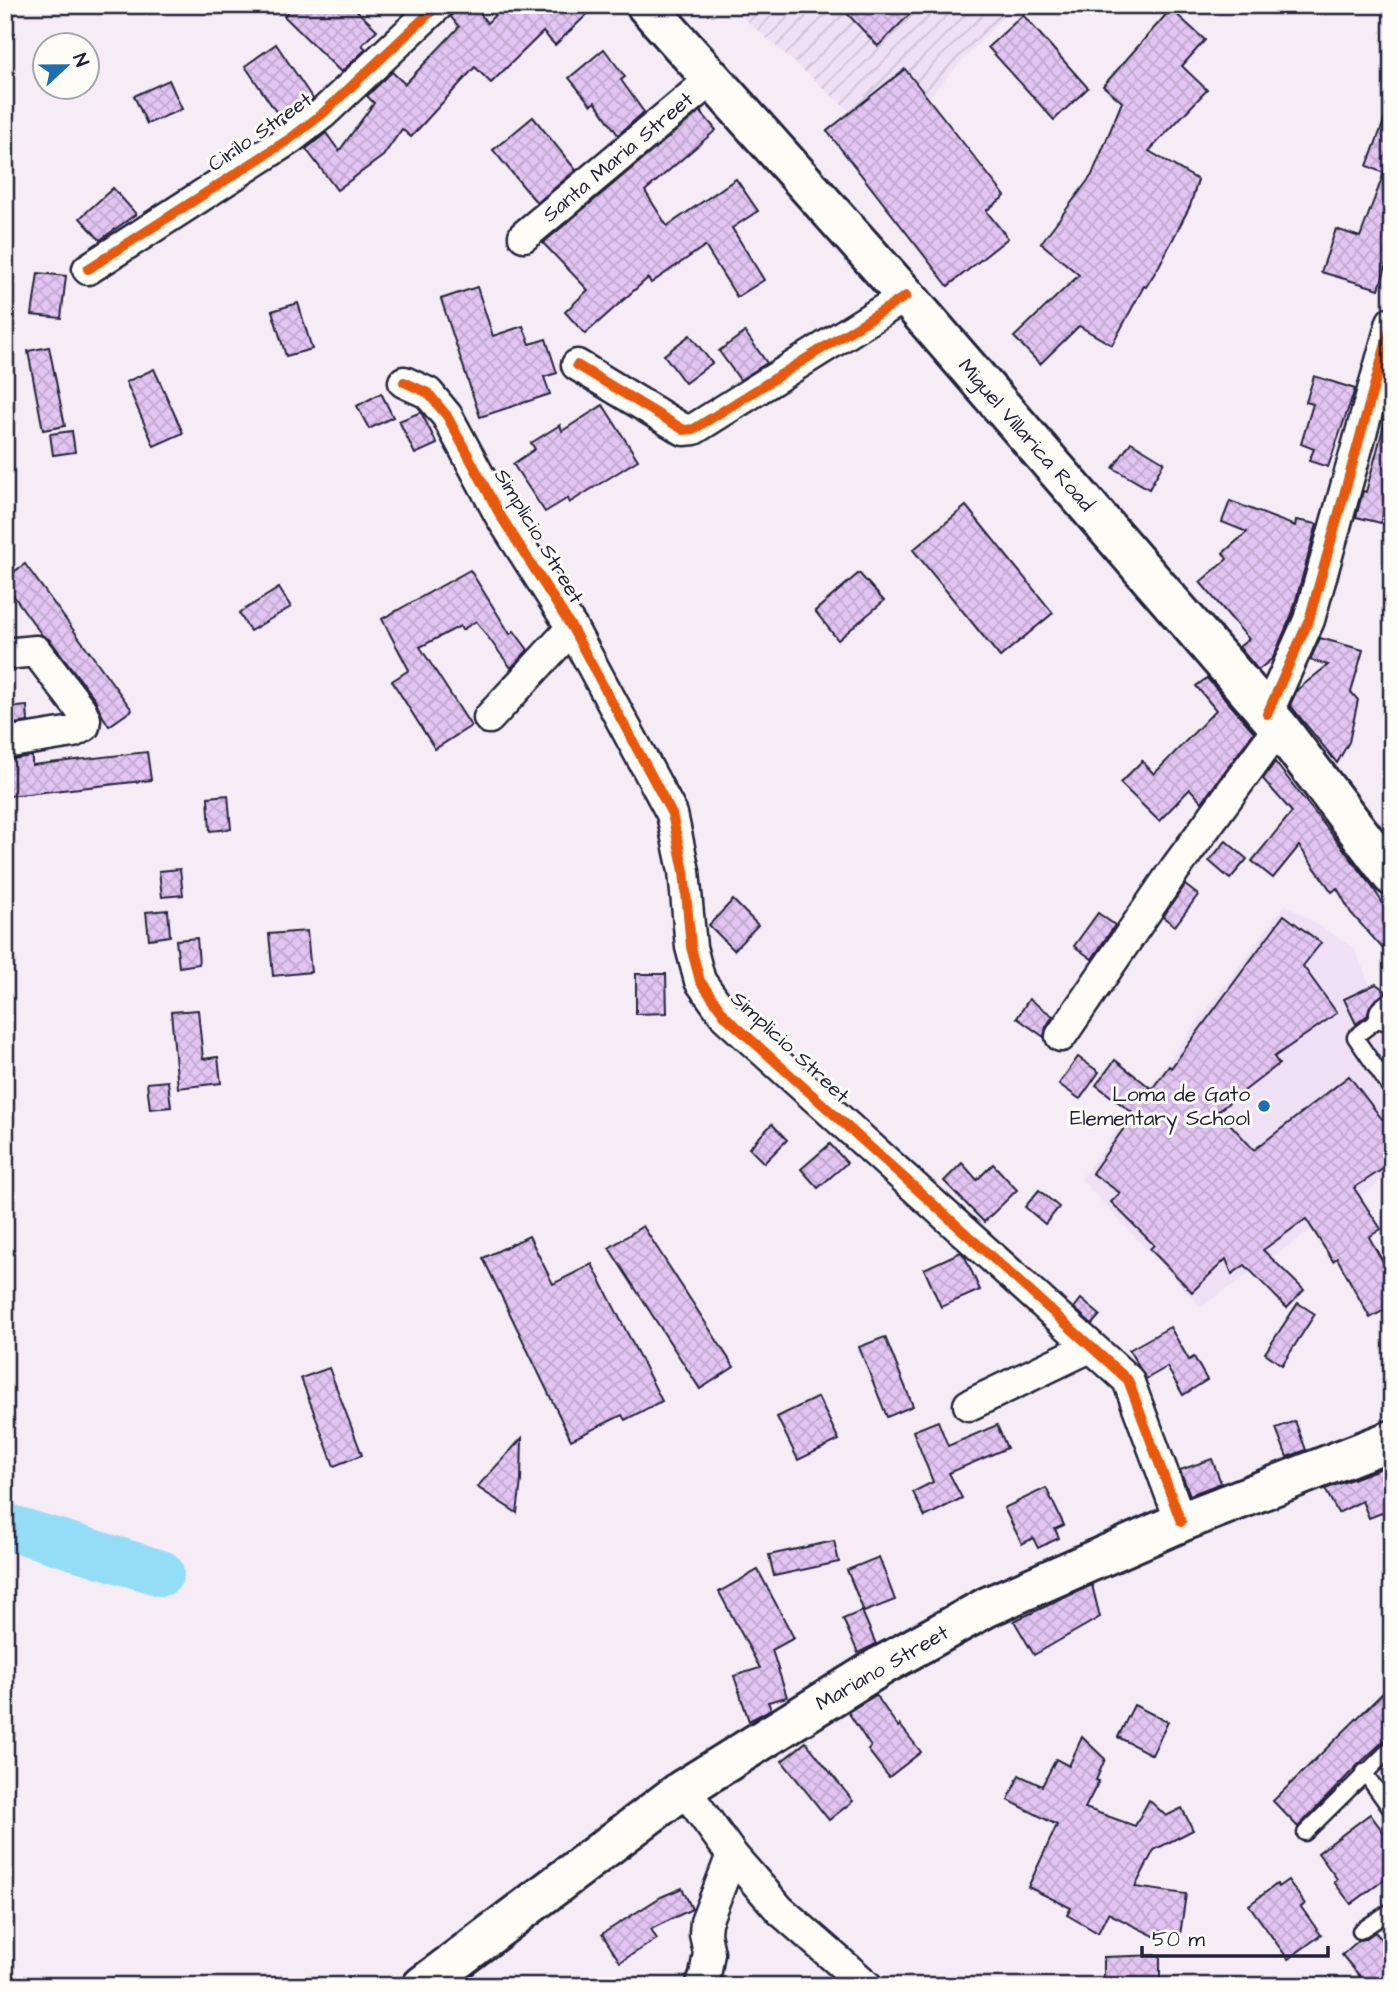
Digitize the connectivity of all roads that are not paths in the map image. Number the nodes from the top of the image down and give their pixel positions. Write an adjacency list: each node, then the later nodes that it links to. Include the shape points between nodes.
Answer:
1 (438, 5): 5 (street, Cirilo Street, via 292,138)
2 (646, 5): 3 (main road, Miguel Villarica Road)
3 (713, 78): 4 (street, Santa Maria Street); 6 (main road, Miguel Villarica Road)
4 (523, 236)
5 (88, 269)
6 (906, 296): 8 (street, via 694,429 684,430); 13 (main road, Miguel Villarica Road)
7 (1392, 322): 13 (street, via 1309,620)
8 (576, 365)
9 (404, 382): 10 (street, Simplicio Street, via 428,393 447,416 500,515)
10 (572, 628): 12 (street); 19 (street, Simplicio Street, via 672,814 700,981 726,1017)
11 (5, 654): 14 (street, via 36,651 85,719 84,726 73,732)
12 (489, 718)
13 (1273, 720): 15 (main road, Miguel Villarica Road); 17 (street)
14 (5, 743)
15 (1387, 858)
16 (1388, 1011): 18 (lane, via 1355,1037)
17 (1061, 1036)
18 (1392, 1091)
19 (1090, 1347): 20 (street); 22 (street, Simplicio Street, via 1128,1380)
20 (969, 1405)
21 (1392, 1440): 22 (main road, Mariano Street)
22 (1181, 1522): 25 (main road, Mariano Street, via 987,1607 881,1666)
23 (1392, 1747): 24 (lane)
24 (1364, 1772): 26 (lane); 27 (lane)
25 (681, 1790): 28 (street); 31 (main road, Mariano Street)
26 (1392, 1811)
27 (1305, 1833)
28 (732, 1855): 32 (street, via 706,1922 709,1953); 33 (street, via 780,1910)
29 (1392, 1910): 30 (lane)
30 (1360, 1931)
31 (422, 1986)
32 (701, 1986)
33 (867, 1986)

